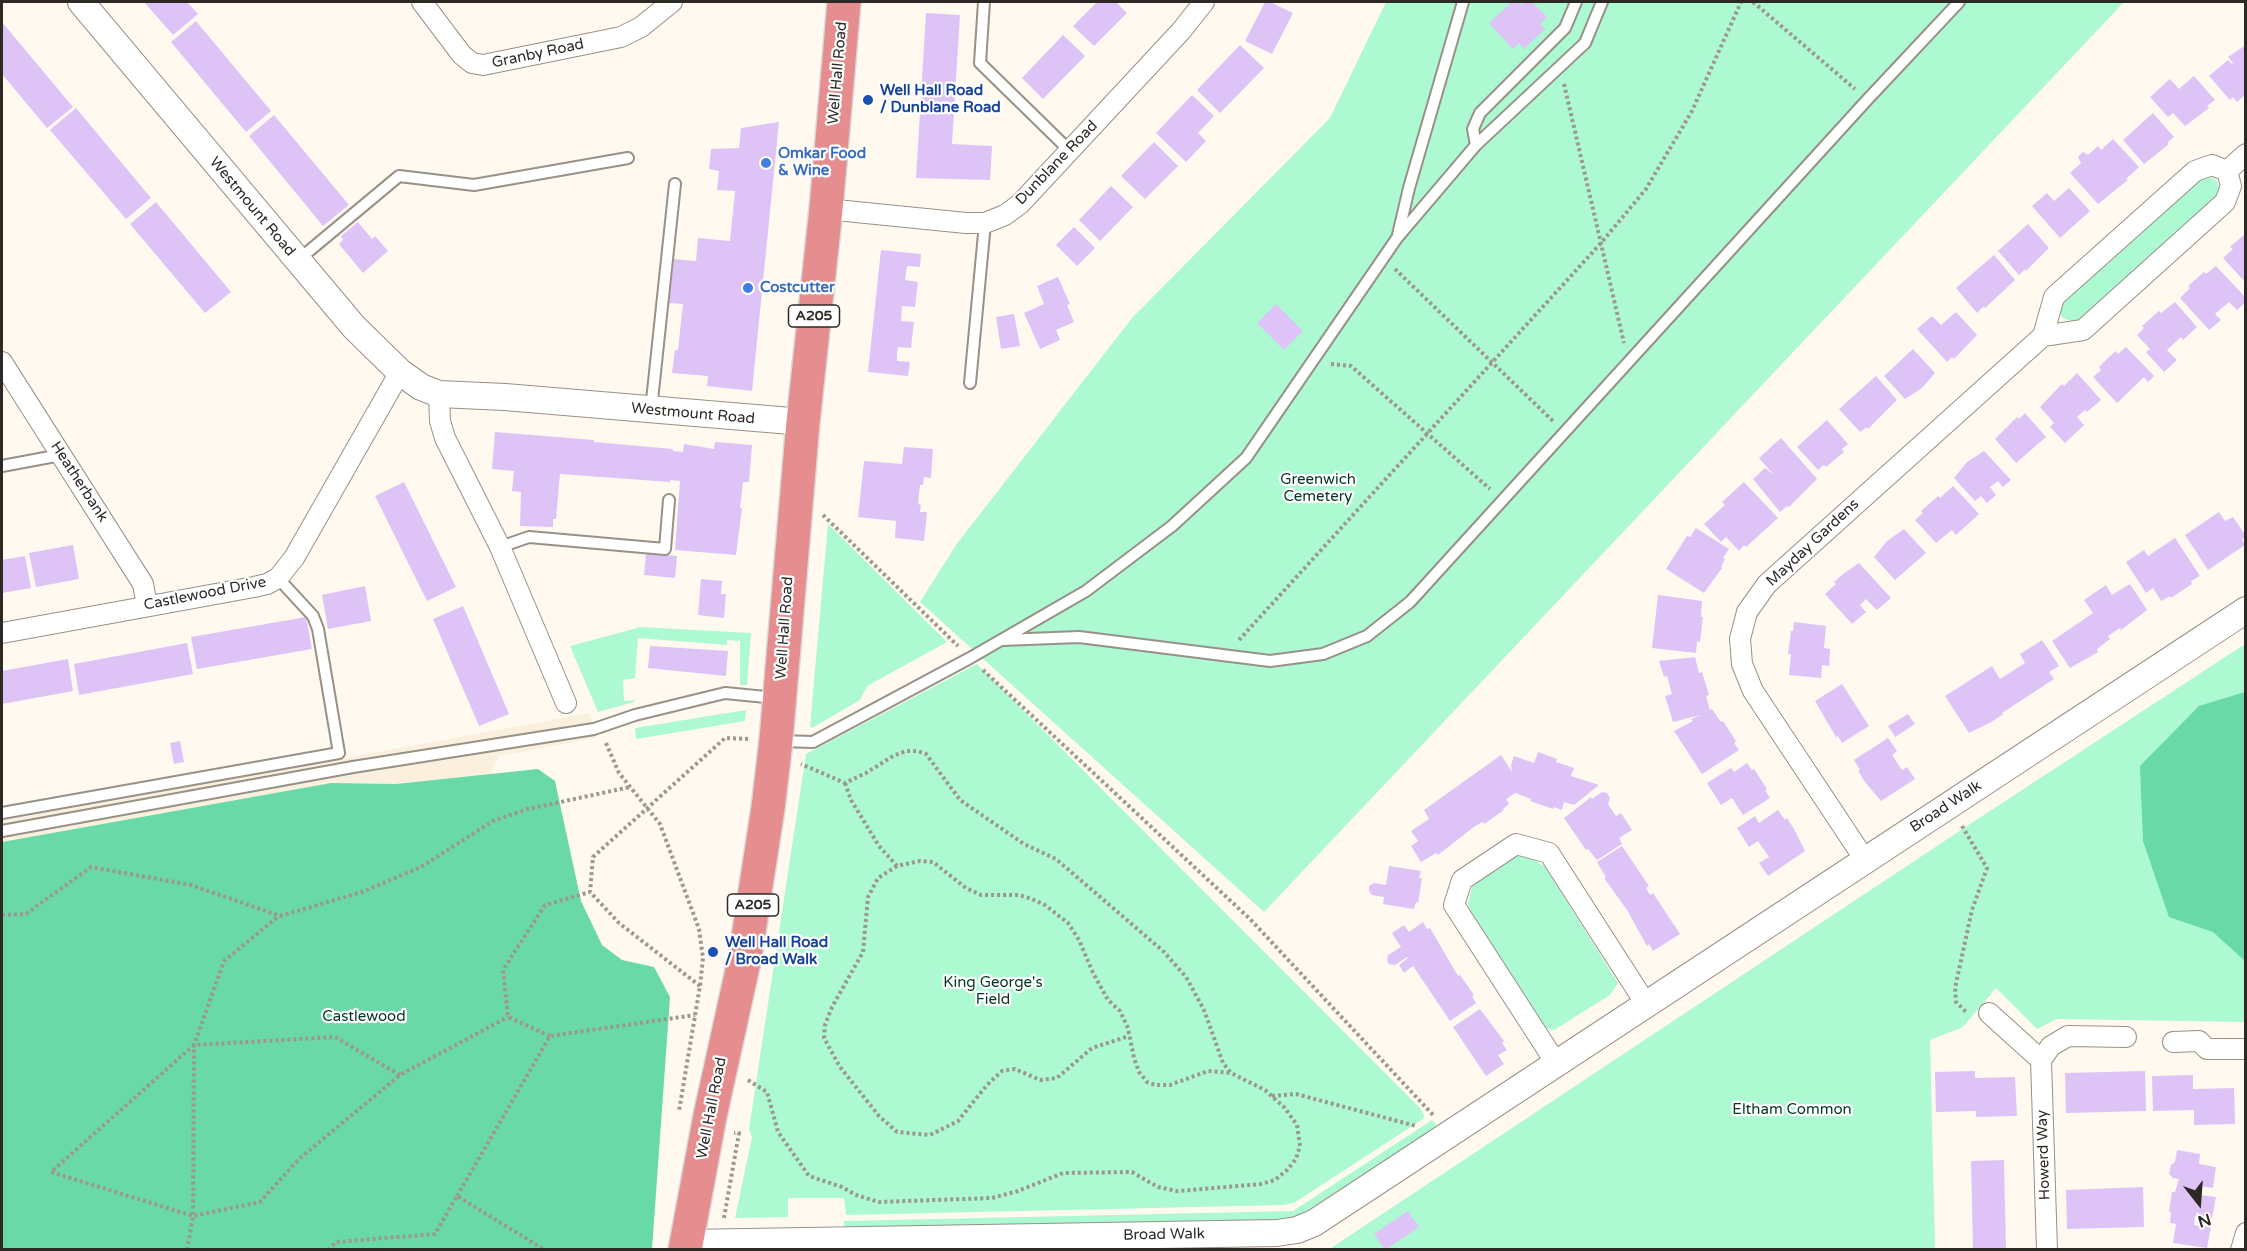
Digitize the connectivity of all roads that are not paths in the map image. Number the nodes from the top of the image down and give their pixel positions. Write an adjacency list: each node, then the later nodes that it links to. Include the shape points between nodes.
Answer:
1 (81, 2): 20 (street, Westmount Road)
2 (422, 2): 3 (street, Granby Road, via 462,55 483,65 621,37 641,27)
3 (672, 2)
4 (844, 2): 17 (highway, Well Hall Road / A205)
5 (984, 2): 12 (lane, via 980,63)
6 (1204, 2): 12 (street, Dunblane Road, via 1181,32)
7 (1463, 2): 19 (lane)
8 (1576, 2): 11 (lane, via 1565,28 1480,113 1473,129)
9 (1602, 2): 11 (lane, via 1585,43)
10 (1959, 2): 36 (lane, via 1410,602 1367,636 1323,654 1270,661 1079,637)
11 (1476, 145): 19 (lane)
12 (1069, 150): 18 (street, Dunblane Road, via 1020,204)
13 (2246, 154): 15 (street)
14 (628, 158): 20 (lane, via 474,185 399,176)
15 (2227, 171): 21 (street, via 2212,165 2195,171 2054,297); 21 (street, via 2231,186 2225,202 2083,330)
16 (675, 184): 26 (lane)
17 (826, 209): 18 (street, Dunblane Road); 27 (highway, Well Hall Road / A205)
18 (985, 223): 24 (lane)
19 (1397, 238): 36 (lane, via 1246,458 1172,526 1086,591)
20 (297, 261): 23 (street, Westmount Road)
21 (2043, 336): 42 (street, Mayday Gardens, via 1767,584 1747,612 1740,639 1742,664 1753,691)
22 (2, 362): 28 (street, Heatherbank)
23 (399, 372): 25 (street, Westmount Road); 32 (street, Castlewood Drive, via 294,558)
24 (970, 383)
25 (439, 394): 26 (street, Westmount Road); 31 (street, via 445,438)
26 (651, 410): 27 (street, Westmount Road)
27 (803, 423): 37 (highway, Well Hall Road / A205)
28 (61, 455): 29 (lane); 33 (street, Heatherbank, via 144,584)
29 (2, 466)
30 (669, 500): 31 (lane, via 665,549 529,537)
31 (500, 547): 38 (street)
32 (278, 578): 33 (street, Castlewood Drive, via 254,587); 40 (lane, via 313,616 318,629 339,753)
33 (147, 606): 35 (street, Castlewood Drive)
34 (2246, 610): 42 (street, Broad Walk)
35 (2, 633)
36 (1002, 640): 39 (lane, via 813,742)
37 (780, 698): 39 (highway, Well Hall Road / A205); 41 (lane, via 725,693 600,727)
38 (566, 703)
39 (763, 740): 51 (highway, Well Hall Road / A205, via 768,808 745,957)
40 (2, 813)
41 (2, 831)
42 (1865, 860): 43 (street, Broad Walk)
43 (1646, 1004): 49 (street, Broad Walk); 49 (street, via 1549,853 1516,844 1462,880 1454,905)
44 (1989, 1013): 48 (street)
45 (2126, 1036): 48 (street, via 2068,1036 2051,1046)
46 (2173, 1042): 47 (street, via 2199,1041 2207,1049)
47 (2246, 1049)
48 (2041, 1059): 52 (street, Howerd Way)
49 (1556, 1063): 51 (street, Broad Walk, via 1314,1223 1297,1230)
50 (2246, 1233): 53 (street)
51 (686, 1246)
52 (2047, 1250)
53 (2241, 1250)

